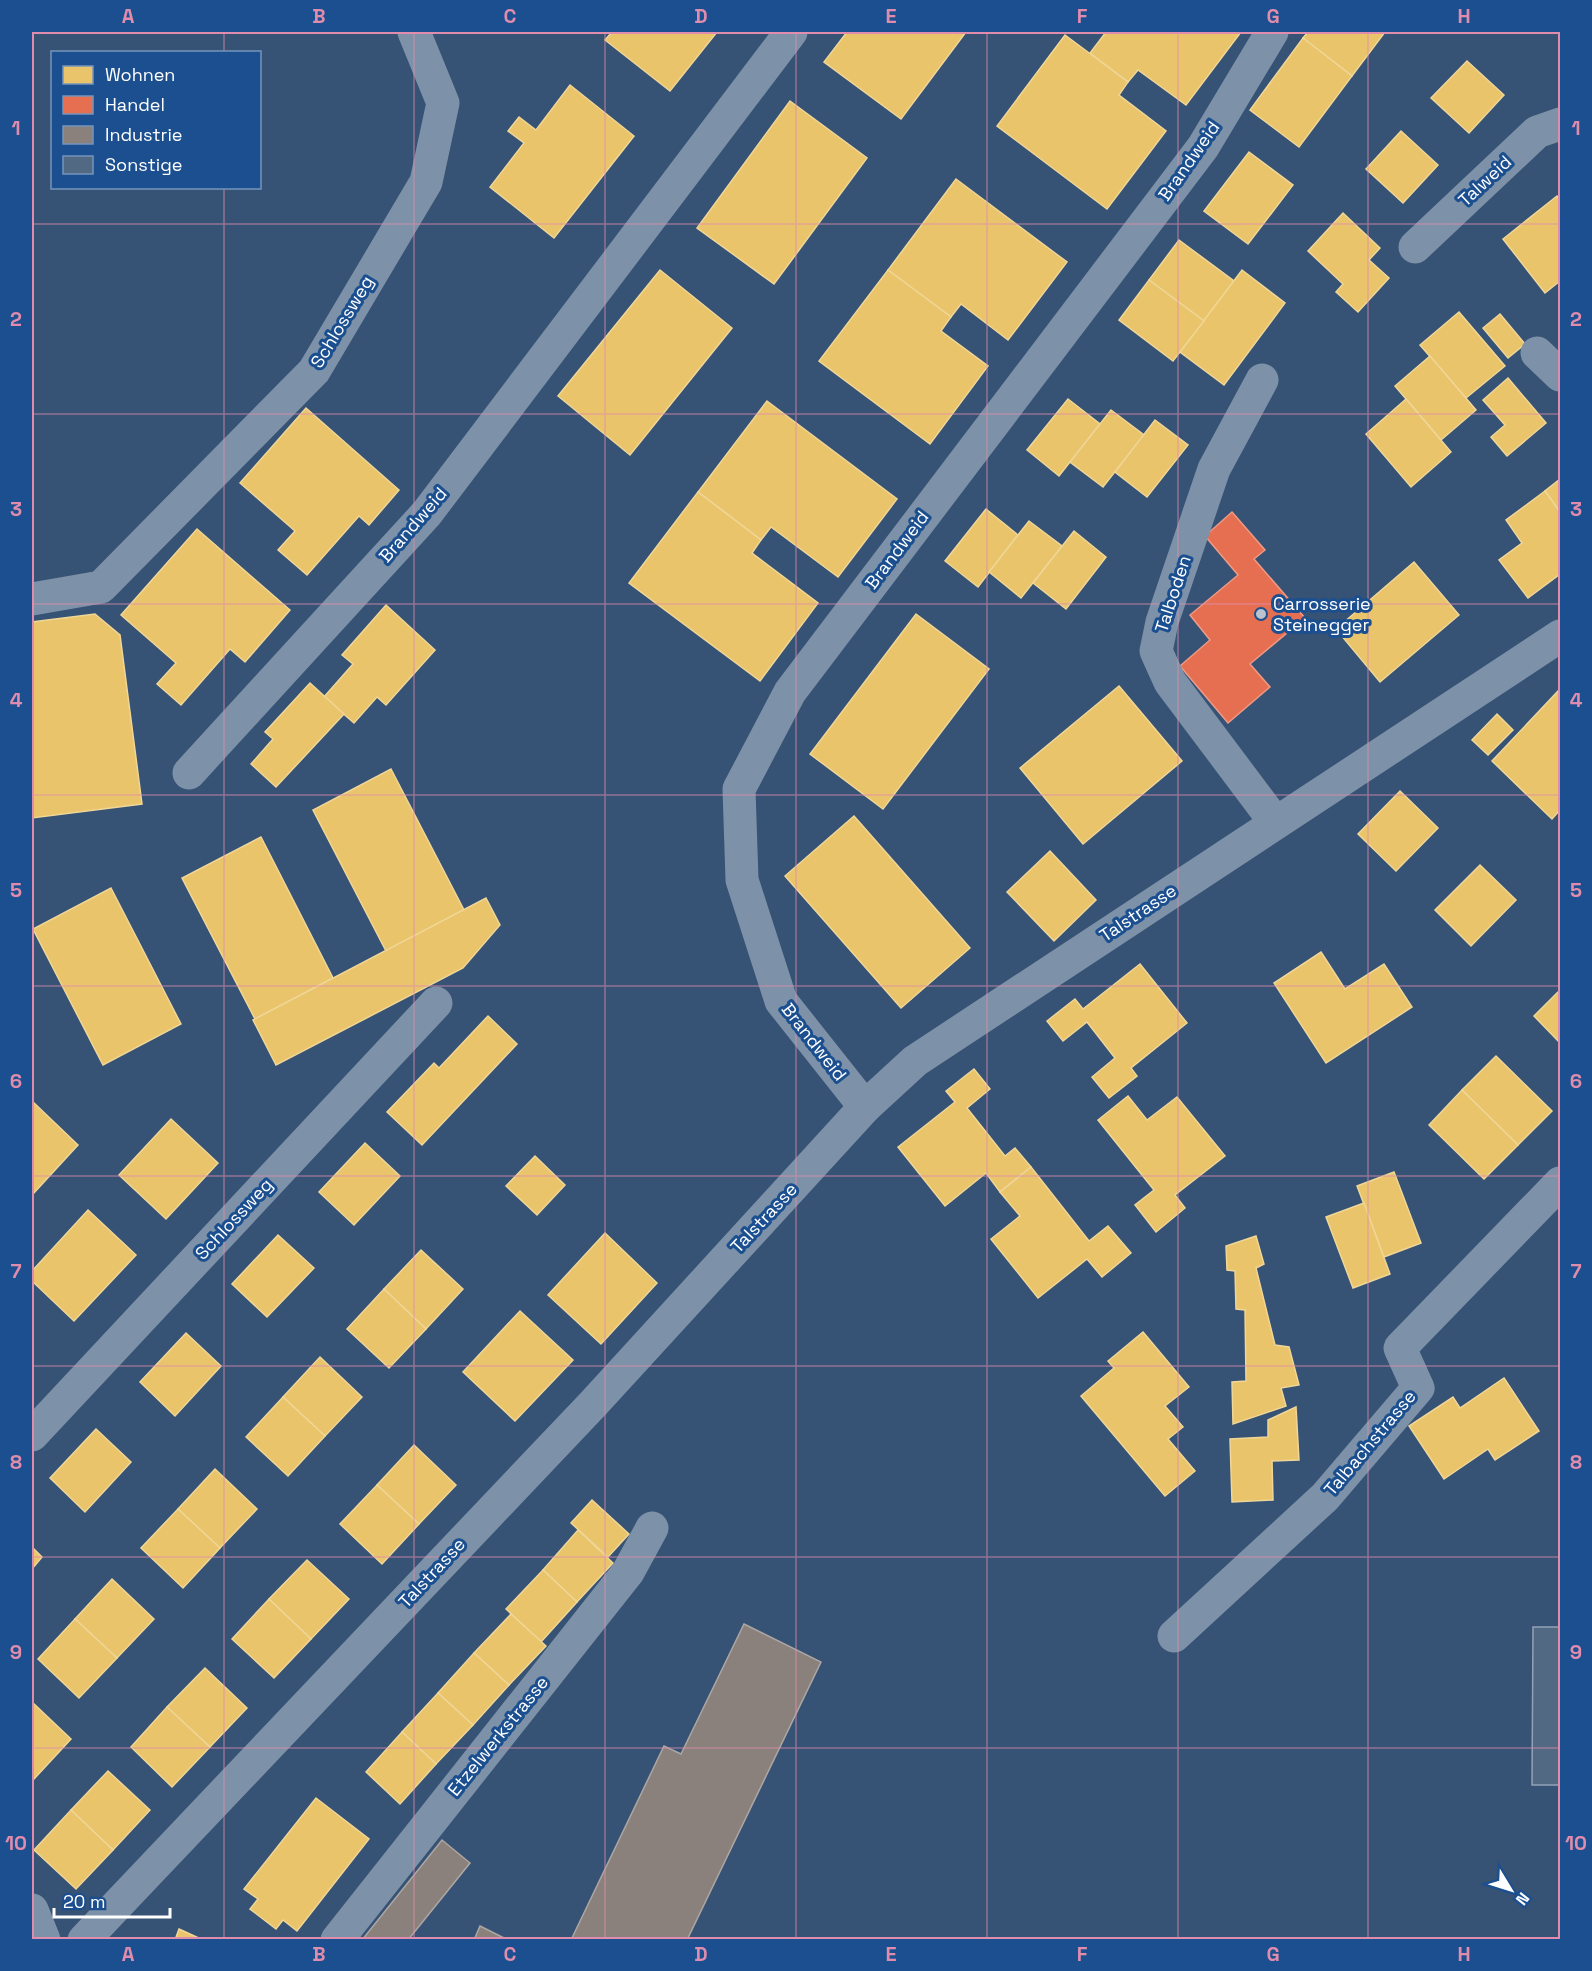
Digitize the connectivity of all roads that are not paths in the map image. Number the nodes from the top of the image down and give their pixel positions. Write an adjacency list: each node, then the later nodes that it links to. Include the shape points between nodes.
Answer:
1 (414, 32): 9 (street, Schlossweg, via 442,103 426,182 314,370 101,586)
2 (791, 32): 11 (street, Brandweid, via 427,513)
3 (1272, 32): 14 (street, Brandweid, via 1203,147 790,692 739,789 742,880 781,1000)
4 (1560, 124): 5 (street, Talweid, via 1537,132)
5 (1415, 247)
6 (1537, 353): 7 (street)
7 (1560, 375)
8 (1262, 380): 12 (street, Talboden, via 1214,469 1162,622 1156,651 1170,682)
9 (32, 599)
10 (1560, 636): 12 (street, Talstrasse)
11 (189, 773)
12 (1275, 822): 14 (street, Talstrasse, via 915,1061)
13 (436, 1003): 16 (street, Schlossweg)
14 (865, 1107): 21 (street, Talstrasse, via 586,1411)
15 (1560, 1183): 18 (street, Talbachstrasse, via 1400,1348 1418,1388 1325,1497)
16 (32, 1435)
17 (652, 1528): 22 (street, Etzelwerkstrasse, via 628,1572)
18 (1174, 1636)
19 (32, 1910): 20 (street)
20 (44, 1940)
21 (84, 1940)
22 (337, 1940)

